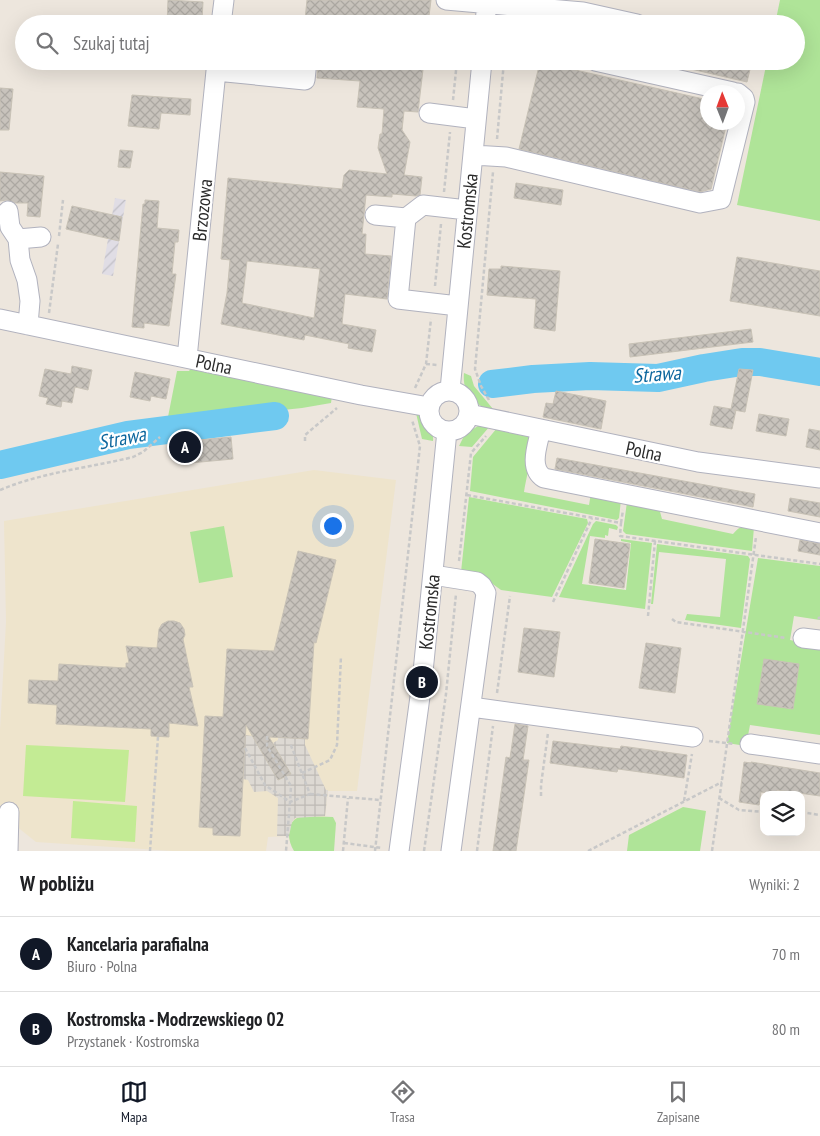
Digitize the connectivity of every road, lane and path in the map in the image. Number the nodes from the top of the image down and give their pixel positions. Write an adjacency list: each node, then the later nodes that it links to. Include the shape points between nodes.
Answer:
1 (224, 0): 4 (street)
2 (446, 0): 3 (street)
3 (487, 2): 5 (street); 6 (street)
4 (222, 15)
5 (486, 15)
6 (596, 15)
7 (216, 70): 33 (street, Brzozowa)
8 (241, 70): 9 (street, via 305,80)
9 (306, 70)
10 (456, 70): 16 (path)
11 (481, 70): 17 (street, Kostromska)
12 (503, 70): 20 (path)
13 (635, 70): 14 (street)
14 (702, 85)
15 (429, 113): 16 (street)
16 (452, 116): 17 (street); 22 (path)
17 (476, 119): 19 (street, Kostromska)
18 (738, 130): 20 (street, via 721,199 700,203)
19 (473, 155): 20 (street); 23 (street, Kostromska)
20 (495, 156): 38 (path, via 475,369 496,412)
21 (64, 200): 32 (path)
22 (442, 207): 23 (street); 26 (street, via 423,205); 29 (path)
23 (467, 210): 30 (street, Kostromska)
24 (8, 211): 28 (street, via 10,227)
25 (375, 215): 26 (street)
26 (406, 218): 29 (street, via 398,299)
27 (40, 237): 28 (street)
28 (18, 239): 32 (street)
29 (433, 303): 30 (street); 36 (path, via 426,364 414,390)
30 (458, 306): 34 (street, Kostromska)
31 (0, 320): 32 (street, Polna)
32 (37, 327): 33 (street, Polna)
33 (187, 358): 35 (street, Polna)
34 (450, 390): 36 (street, via 438,393); 37 (street, via 465,398)
35 (343, 391): 36 (street, Polna); 42 (path, via 341,405 305,435)
36 (420, 405): 40 (street, via 433,424); 76 (path, via 410,413 420,446)
37 (469, 414): 38 (street, Polna); 40 (street, via 461,427)
38 (495, 420): 39 (street, Polna); 45 (path, via 471,453)
39 (540, 429): 43 (street, Polna, via 698,462); 47 (street, via 535,468 544,478)
40 (447, 431): 52 (street, Kostromska)
41 (160, 437): 44 (path, via 133,457 55,472)
42 (305, 441)
43 (820, 478)
44 (0, 490)
45 (467, 495): 46 (path); 53 (path)
46 (592, 518): 49 (path, via 621,524 620,536); 54 (path)
47 (759, 521): 48 (street); 50 (path)
48 (820, 533)
49 (655, 541): 50 (path); 55 (path)
50 (754, 554): 51 (path); 57 (path)
51 (820, 564)
52 (433, 575): 53 (street); 89 (street, Kostromska)
53 (457, 579): 60 (street, via 480,583 486,593); 90 (path, via 446,694)
54 (553, 602)
55 (648, 616)
56 (672, 619): 57 (path)
57 (743, 631): 58 (path); 66 (path)
58 (812, 639)
59 (341, 656): 70 (path, via 337,745 330,760)
60 (471, 707): 61 (street); 91 (street)
61 (550, 717): 64 (street); 73 (path)
62 (266, 736): 78 (path, via 267,746 291,786)
63 (158, 737): 86 (path)
64 (691, 737): 66 (path); 77 (path, via 693,746)
65 (290, 743): 70 (path)
66 (727, 743): 67 (path); 71 (path)
67 (750, 744): 69 (street)
68 (245, 748): 78 (path, via 265,785)
69 (820, 754)
70 (302, 773): 72 (path)
71 (722, 782): 75 (path); 77 (path)
72 (310, 794): 74 (path); 78 (path)
73 (541, 796)
74 (348, 798): 76 (path); 83 (path)
75 (719, 798): 80 (path, via 739,810); 93 (path)
76 (380, 800): 84 (path)
77 (684, 801): 92 (path)
78 (290, 802): 87 (path)
79 (9, 812): 85 (street)
80 (760, 812)
81 (805, 813): 82 (path)
82 (820, 815)
83 (344, 843): 84 (path); 88 (path)
84 (375, 849)
85 (8, 851)
86 (150, 851)
87 (286, 851)
88 (343, 851)
89 (399, 851)
90 (424, 851)
91 (451, 851)
92 (588, 851)
93 (712, 851)

